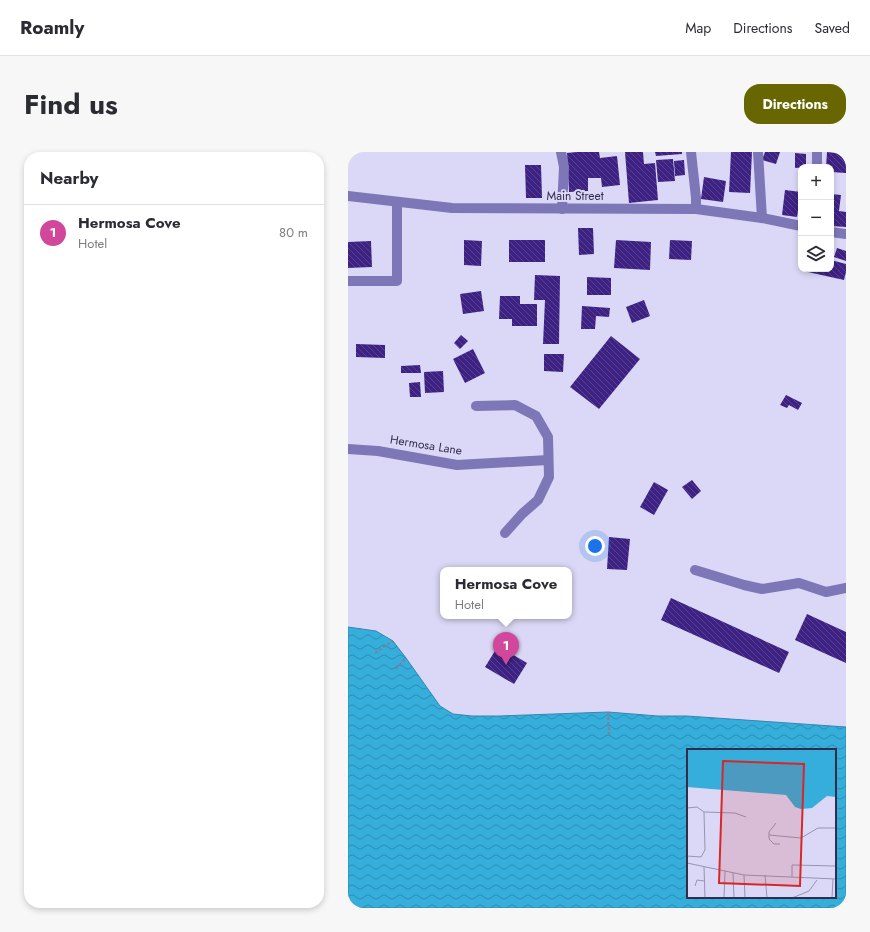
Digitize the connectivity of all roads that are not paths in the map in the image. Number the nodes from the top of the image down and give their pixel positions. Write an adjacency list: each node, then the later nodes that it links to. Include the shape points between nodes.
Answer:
1 (561, 152): 8 (street, via 564,168)
2 (691, 152): 9 (street)
3 (758, 152): 10 (street)
4 (817, 152): 5 (street)
5 (817, 164)
6 (348, 196): 7 (street, Main Street)
7 (397, 202): 8 (street, Main Street, via 452,208); 14 (street, via 397,281)
8 (562, 209): 9 (street, Main Street)
9 (696, 209): 10 (street, Main Street)
10 (762, 218): 11 (street, Main Street)
11 (798, 225)
12 (834, 232): 13 (street)
13 (846, 234)
14 (348, 281)
15 (476, 406): 17 (street, via 515,405 536,416 548,436)
16 (348, 449): 17 (street, Hermosa Lane, via 378,451 457,465)
17 (548, 460): 18 (street, via 548,477 538,500)
18 (505, 533)
19 (695, 570): 20 (street, via 762,589 799,584 826,592)
20 (846, 588)

